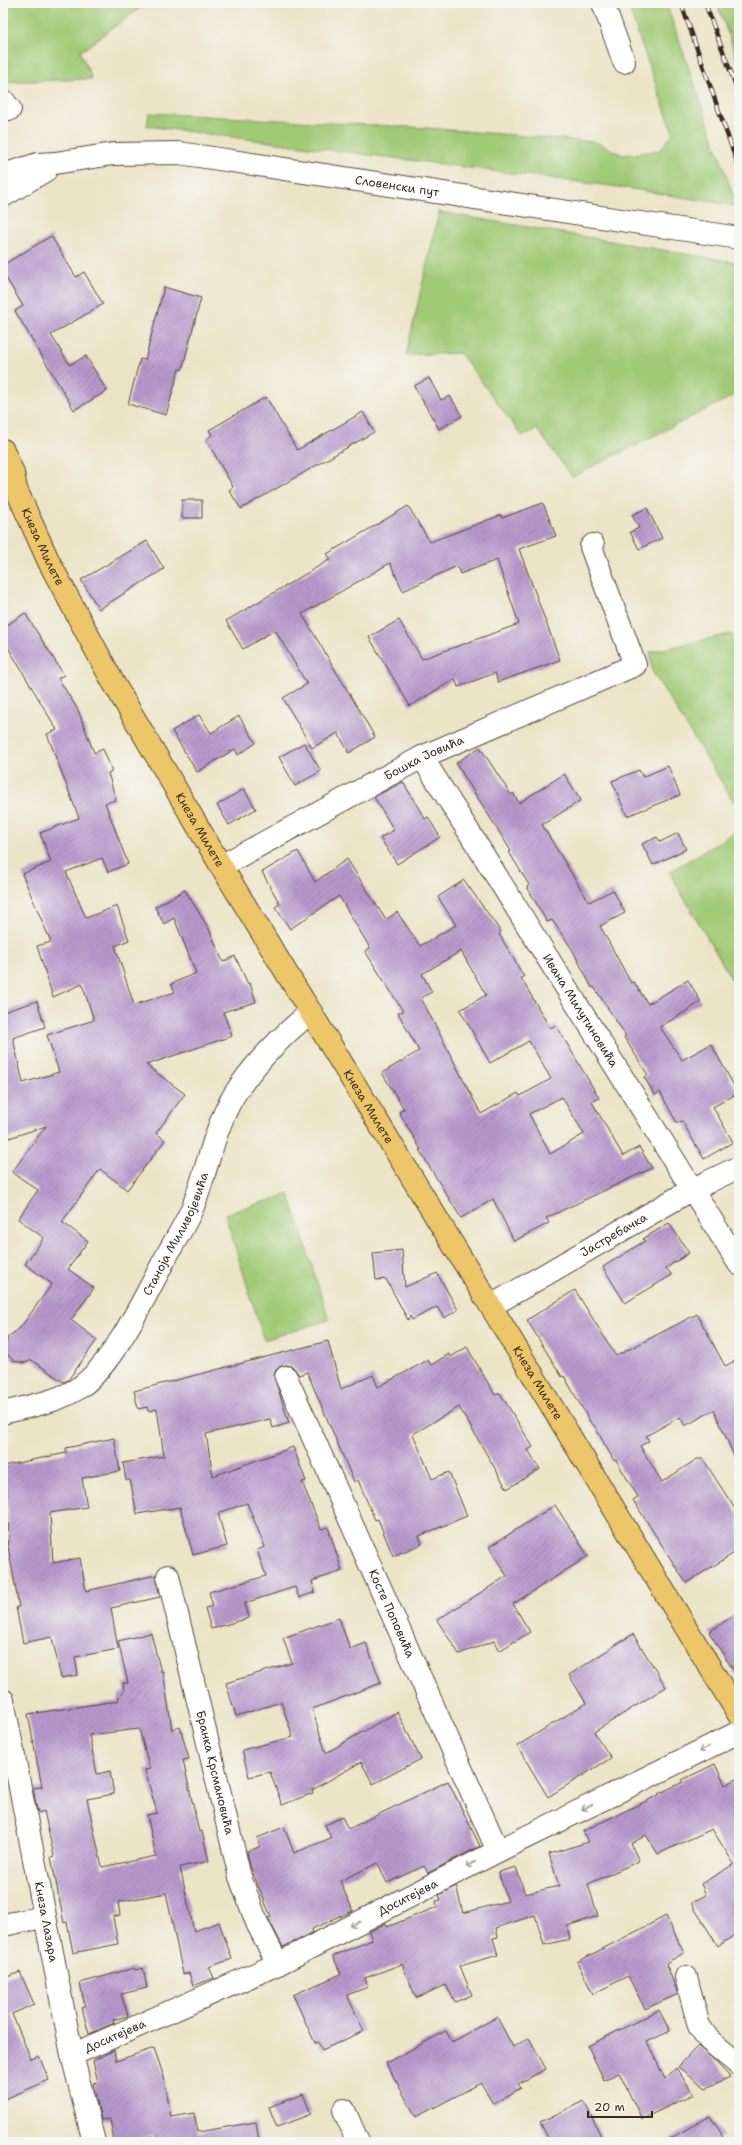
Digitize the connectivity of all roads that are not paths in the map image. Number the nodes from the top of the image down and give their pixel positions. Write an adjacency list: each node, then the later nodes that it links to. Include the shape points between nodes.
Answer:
1 (603, 3): 2 (street)
2 (624, 62)
3 (55, 164): 4 (street, via 38,164); 5 (street); 6 (street, Словенски пут, via 114,154 179,153)
4 (3, 175)
5 (3, 196)
6 (739, 238)
7 (3, 450): 8 (main road, Кнеза Милете, via 13,473)
8 (9, 484): 11 (main road, Кнеза Милете, via 113,682)
9 (593, 545): 10 (street, Бошка Јовића, via 591,547 634,665)
10 (422, 757): 11 (street, Бошка Јовића); 14 (street, Ивана Милутиновића)
11 (220, 866): 12 (main road, Кнеза Милете)
12 (311, 1012): 16 (main road, Кнеза Милете); 18 (street, Станоја Миливојевића, via 285,1033 240,1086 227,1109 211,1148 194,1205 129,1326 96,1374 79,1388 56,1398)
13 (739, 1167): 14 (street, Јастребачка)
14 (691, 1190): 15 (street, Ивана Милутиновића); 16 (street, Јастребачка)
15 (739, 1264)
16 (491, 1306): 21 (main road, Кнеза Милете)
17 (286, 1377): 23 (street, Косте Поповића)
18 (3, 1413)
19 (168, 1576): 26 (street, Бранка Крсмановића, via 240,1877 257,1923)
20 (3, 1700): 24 (street, Кнеза Лазара)
21 (739, 1714)
22 (739, 1732): 23 (street, Доситејева, one-way to 23)
23 (498, 1851): 26 (street, Доситејева, one-way to 26)
24 (44, 1916): 25 (street); 28 (street, Кнеза Лазара)
25 (3, 1925)
26 (278, 1964): 28 (street, Доситејева)
27 (686, 1977): 29 (street, via 699,2026 709,2040)
28 (72, 2055): 31 (street, Кнеза Лазара)
29 (739, 2065)
30 (344, 2110): 32 (street)
31 (94, 2142)
32 (358, 2142)

